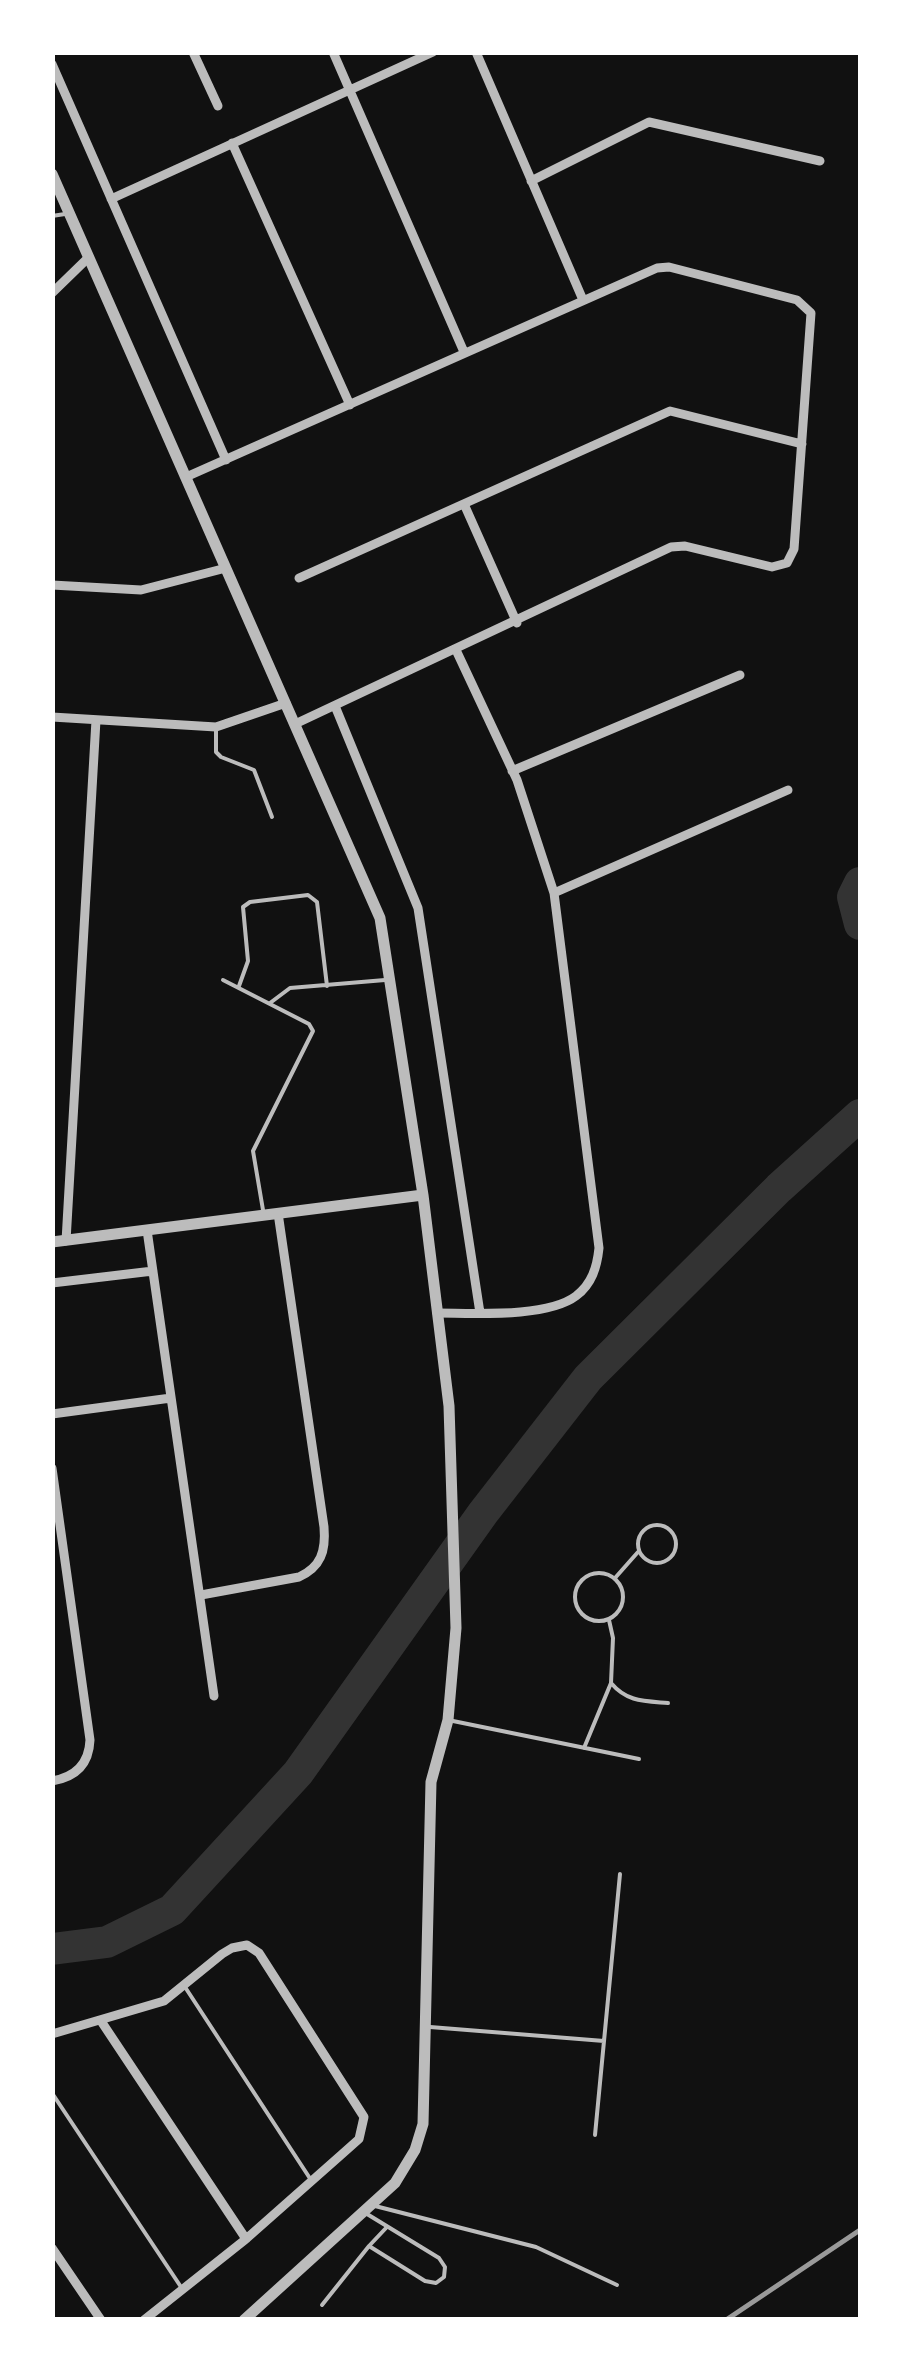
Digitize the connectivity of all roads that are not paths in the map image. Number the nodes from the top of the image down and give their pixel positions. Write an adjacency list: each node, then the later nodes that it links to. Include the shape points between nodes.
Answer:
1 (193, 52): 7 (street)
2 (333, 52): 6 (street)
3 (433, 52): 6 (street)
4 (476, 52): 11 (street)
5 (52, 64): 12 (street)
6 (350, 90): 8 (street); 18 (street)
7 (218, 106)
8 (232, 144): 12 (street); 19 (street)
9 (820, 161): 11 (street, via 648,122)
10 (52, 174): 13 (street)
11 (531, 180): 17 (street)
12 (111, 198): 21 (street)
13 (70, 213): 14 (lane); 15 (street)
14 (52, 216)
15 (89, 256): 16 (street); 22 (street)
16 (52, 293)
17 (583, 300): 18 (street); 20 (street, via 665,266 803,302 812,320)
18 (464, 352): 19 (street)
19 (350, 404): 21 (street)
20 (802, 444): 23 (street, via 670,411); 27 (street, via 792,556 780,566 676,546)
21 (226, 460): 22 (street)
22 (186, 477): 24 (street)
23 (464, 504): 25 (street); 27 (street)
24 (226, 568): 26 (street, via 141,590); 30 (street)
25 (299, 578)
26 (52, 585)
27 (517, 622): 28 (street)
28 (456, 650): 31 (street); 36 (street)
29 (740, 675): 36 (street)
30 (286, 703): 34 (street); 35 (street)
31 (335, 706): 34 (street); 53 (street, via 418,908)
32 (52, 718): 33 (street)
33 (96, 720): 35 (street); 49 (street)
34 (295, 724): 41 (street, via 380,918)
35 (216, 728): 38 (lane, via 216,752 254,770)
36 (512, 770): 39 (street)
37 (788, 790): 39 (street)
38 (272, 817)
39 (554, 893): 53 (street, via 600,1248 587,1286 564,1303)
40 (223, 980): 43 (lane)
41 (389, 980): 42 (lane); 45 (street)
42 (327, 986): 43 (lane, via 317,902 308,895 243,907 248,961); 44 (lane, via 290,988)
43 (238, 987): 44 (lane)
44 (270, 1003): 47 (lane, via 313,1032 252,1150)
45 (423, 1195): 46 (street); 52 (street)
46 (278, 1213): 47 (street); 59 (street, via 324,1550 313,1570 299,1577)
47 (264, 1215): 48 (street)
48 (147, 1230): 49 (street); 50 (street)
49 (59, 1241)
50 (153, 1271): 51 (street); 54 (street)
51 (52, 1283)
52 (437, 1313): 53 (street); 64 (street, via 448,1406 456,1628)
53 (480, 1313)
54 (172, 1398): 55 (street); 59 (street)
55 (52, 1414)
56 (52, 1468): 67 (street, via 90,1740 78,1772)
57 (640, 1551): 57 (lane, via 664,1562 675,1536 660,1524 650,1526 638,1541); 58 (lane)
58 (614, 1578): 60 (lane, via 624,1601); 60 (lane, via 590,1574 575,1594 584,1617)
59 (201, 1595): 62 (street)
60 (608, 1620): 61 (lane)
61 (610, 1683): 63 (lane, via 632,1700); 65 (lane)
62 (214, 1696)
63 (668, 1703)
64 (448, 1720): 65 (lane); 71 (street, via 431,1782)
65 (584, 1748): 66 (lane)
66 (638, 1759)
67 (52, 1781)
68 (620, 1874): 73 (lane)
69 (184, 1986): 70 (street, via 164,2001); 76 (lane); 76 (street, via 239,1945 259,1953 362,2111 362,2132)
70 (101, 2021): 72 (street); 79 (street)
71 (425, 2026): 73 (lane); 77 (street, via 423,2124 415,2150 395,2183)
72 (52, 2034)
73 (604, 2041): 75 (lane)
74 (52, 2093): 83 (lane)
75 (594, 2135)
76 (311, 2180): 79 (street)
77 (367, 2208): 78 (lane); 82 (lane, via 536,2247); 87 (street)
78 (386, 2226): 80 (lane); 80 (lane, via 443,2262 444,2277 426,2282)
79 (246, 2239): 83 (street)
80 (369, 2246): 84 (lane)
81 (52, 2248): 85 (street)
82 (617, 2285)
83 (184, 2291): 86 (street)
84 (322, 2305)
85 (101, 2320)
86 (144, 2320)
87 (244, 2320)

